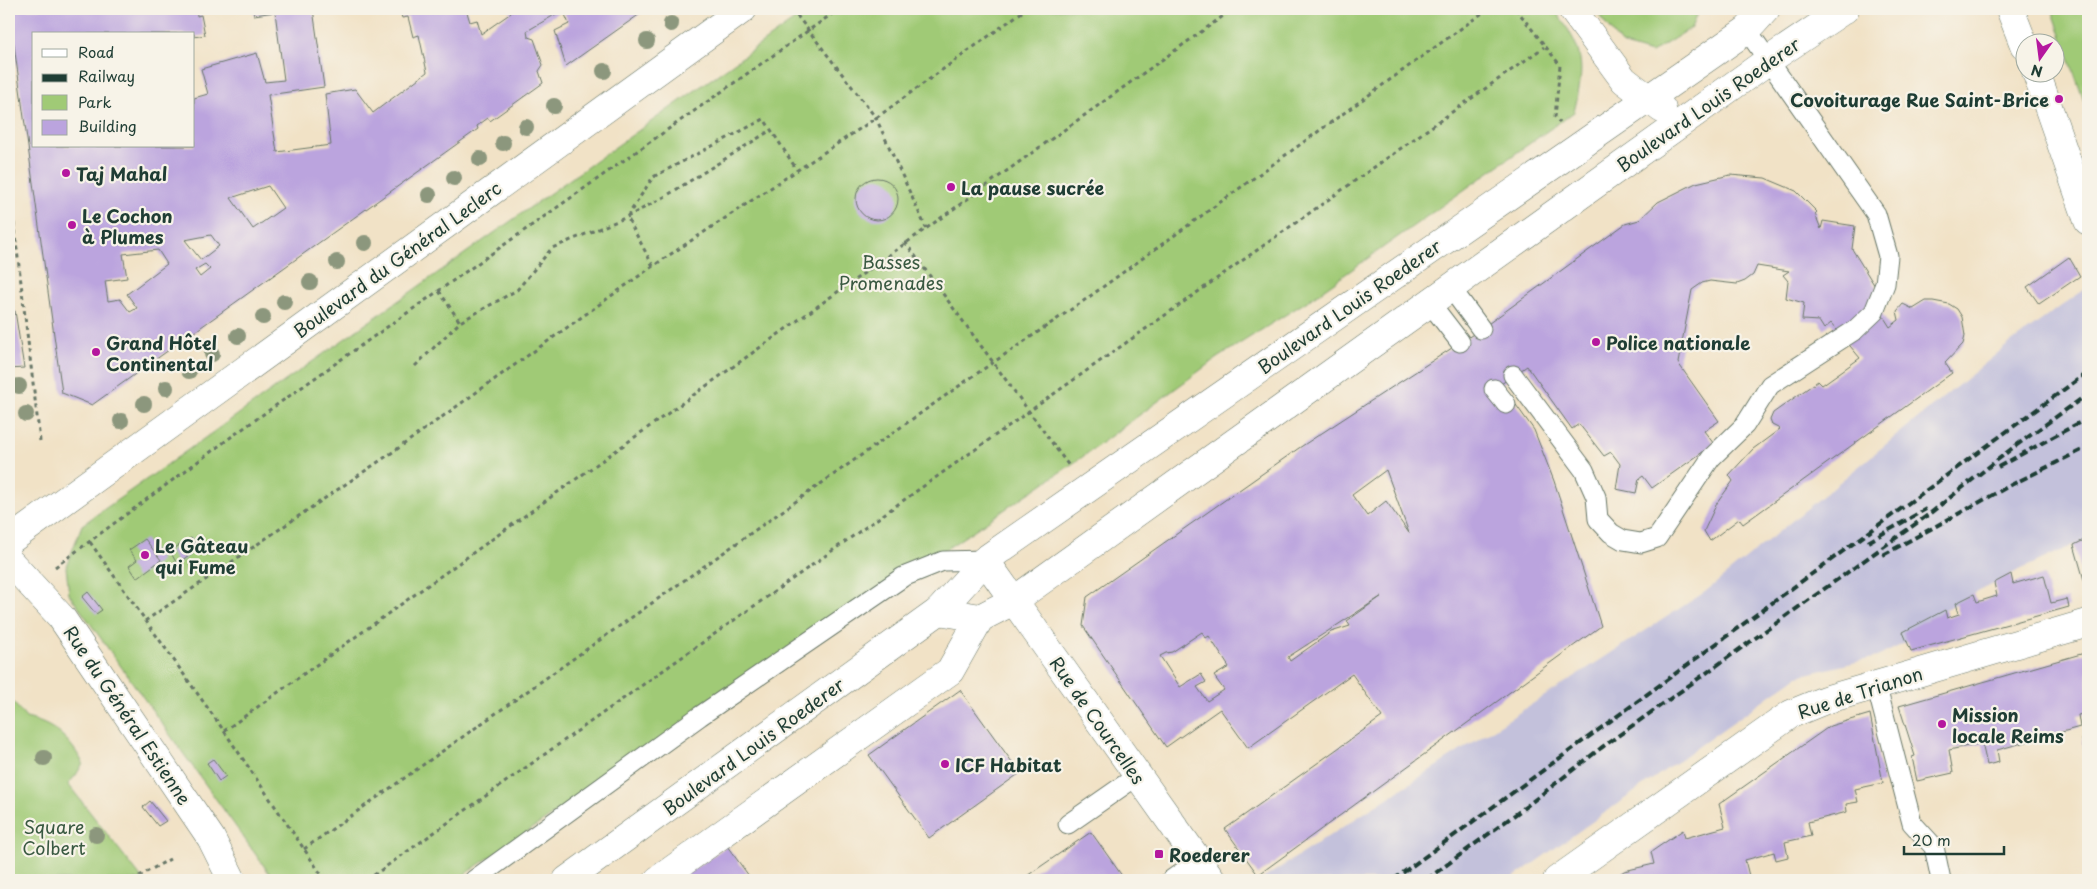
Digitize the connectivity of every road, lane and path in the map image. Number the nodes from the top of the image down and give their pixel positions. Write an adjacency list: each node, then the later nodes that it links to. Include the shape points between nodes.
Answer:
1 (743, 9): 41 (main road, Boulevard du Général Leclerc)
2 (792, 9): 12 (path)
3 (839, 9): 12 (path)
4 (1026, 9): 18 (path)
5 (1233, 9): 25 (path)
6 (1488, 9): 33 (path, via 1082,302)
7 (1516, 9): 38 (path, via 1544,47)
8 (1572, 9): 17 (main road, via 1624,80)
9 (1766, 9): 13 (main road, Boulevard Louis Roederer)
10 (1845, 9): 15 (main road, Boulevard Louis Roederer)
11 (2010, 9): 14 (main road)
12 (809, 30): 18 (path); 28 (path)
13 (1747, 30): 15 (lane); 17 (main road, Boulevard Louis Roederer)
14 (2019, 32)
15 (1769, 60): 19 (main road, Boulevard Louis Roederer); 35 (lane, via 1876,214 1888,256 1885,284 1874,312 1855,330 1770,385 1745,425 1711,458 1657,538 1641,543 1623,540 1611,533 1598,518 1596,497 1584,470)
16 (2039, 82): 24 (main road)
17 (1649, 98): 19 (main road); 40 (main road, Boulevard Louis Roederer)
18 (876, 118): 21 (path); 25 (path)
19 (1678, 125): 29 (main road, Boulevard Louis Roederer)
20 (771, 130): 21 (path); 23 (path, via 666,196); 23 (path, via 764,119 653,177)
21 (797, 170): 27 (path)
22 (9, 183): 39 (path)
23 (626, 217): 27 (path); 30 (path, via 552,248 517,290)
24 (2088, 221)
25 (926, 228): 26 (path)
26 (905, 242): 33 (path); 52 (path)
27 (653, 266): 49 (path, via 400,447)
28 (438, 291): 30 (path); 42 (path, via 231,437)
29 (1440, 295): 31 (lane); 32 (lane); 46 (main road, Boulevard Louis Roederer)
30 (460, 322): 34 (path)
31 (1481, 329)
32 (1460, 342)
33 (993, 362): 38 (path); 55 (path)
34 (415, 366)
35 (1513, 375)
36 (1494, 389): 37 (lane)
37 (1506, 404)
38 (1029, 412): 40 (path); 61 (path)
39 (40, 441)
40 (1086, 490): 43 (main road, Boulevard Louis Roederer)
41 (9, 541)
42 (90, 542): 45 (path); 49 (path)
43 (985, 560): 46 (main road, Rue de Courcelles); 47 (main road, Boulevard Louis Roederer); 62 (lane, via 943,561 903,577 700,716)
44 (9, 561): 45 (main road, Rue du Général Estienne)
45 (31, 585): 59 (main road, Rue du Général Estienne, via 61,617 211,838)
46 (1014, 601): 48 (main road, Boulevard Louis Roederer); 53 (main road, Rue de Courcelles)
47 (939, 611): 48 (main road); 63 (main road, Boulevard Louis Roederer)
48 (980, 618): 64 (main road, via 950,671)
49 (145, 622): 52 (path)
50 (2088, 623): 51 (main road, Rue de Trianon)
51 (1876, 684): 66 (main road, Rue de Trianon, via 1791,714); 67 (lane, via 1912,822 1934,847)
52 (224, 730): 55 (path)
53 (1137, 776): 54 (lane); 57 (main road, Rue de Courcelles)
54 (1068, 824)
55 (304, 849): 60 (path)
56 (170, 859): 58 (path)
57 (1205, 871): 65 (lane)
58 (132, 880)
59 (232, 880)
60 (325, 880)
61 (367, 880)
62 (474, 880)
63 (567, 880)
64 (658, 880)
65 (1172, 880)
66 (1557, 880)
67 (1941, 880)

